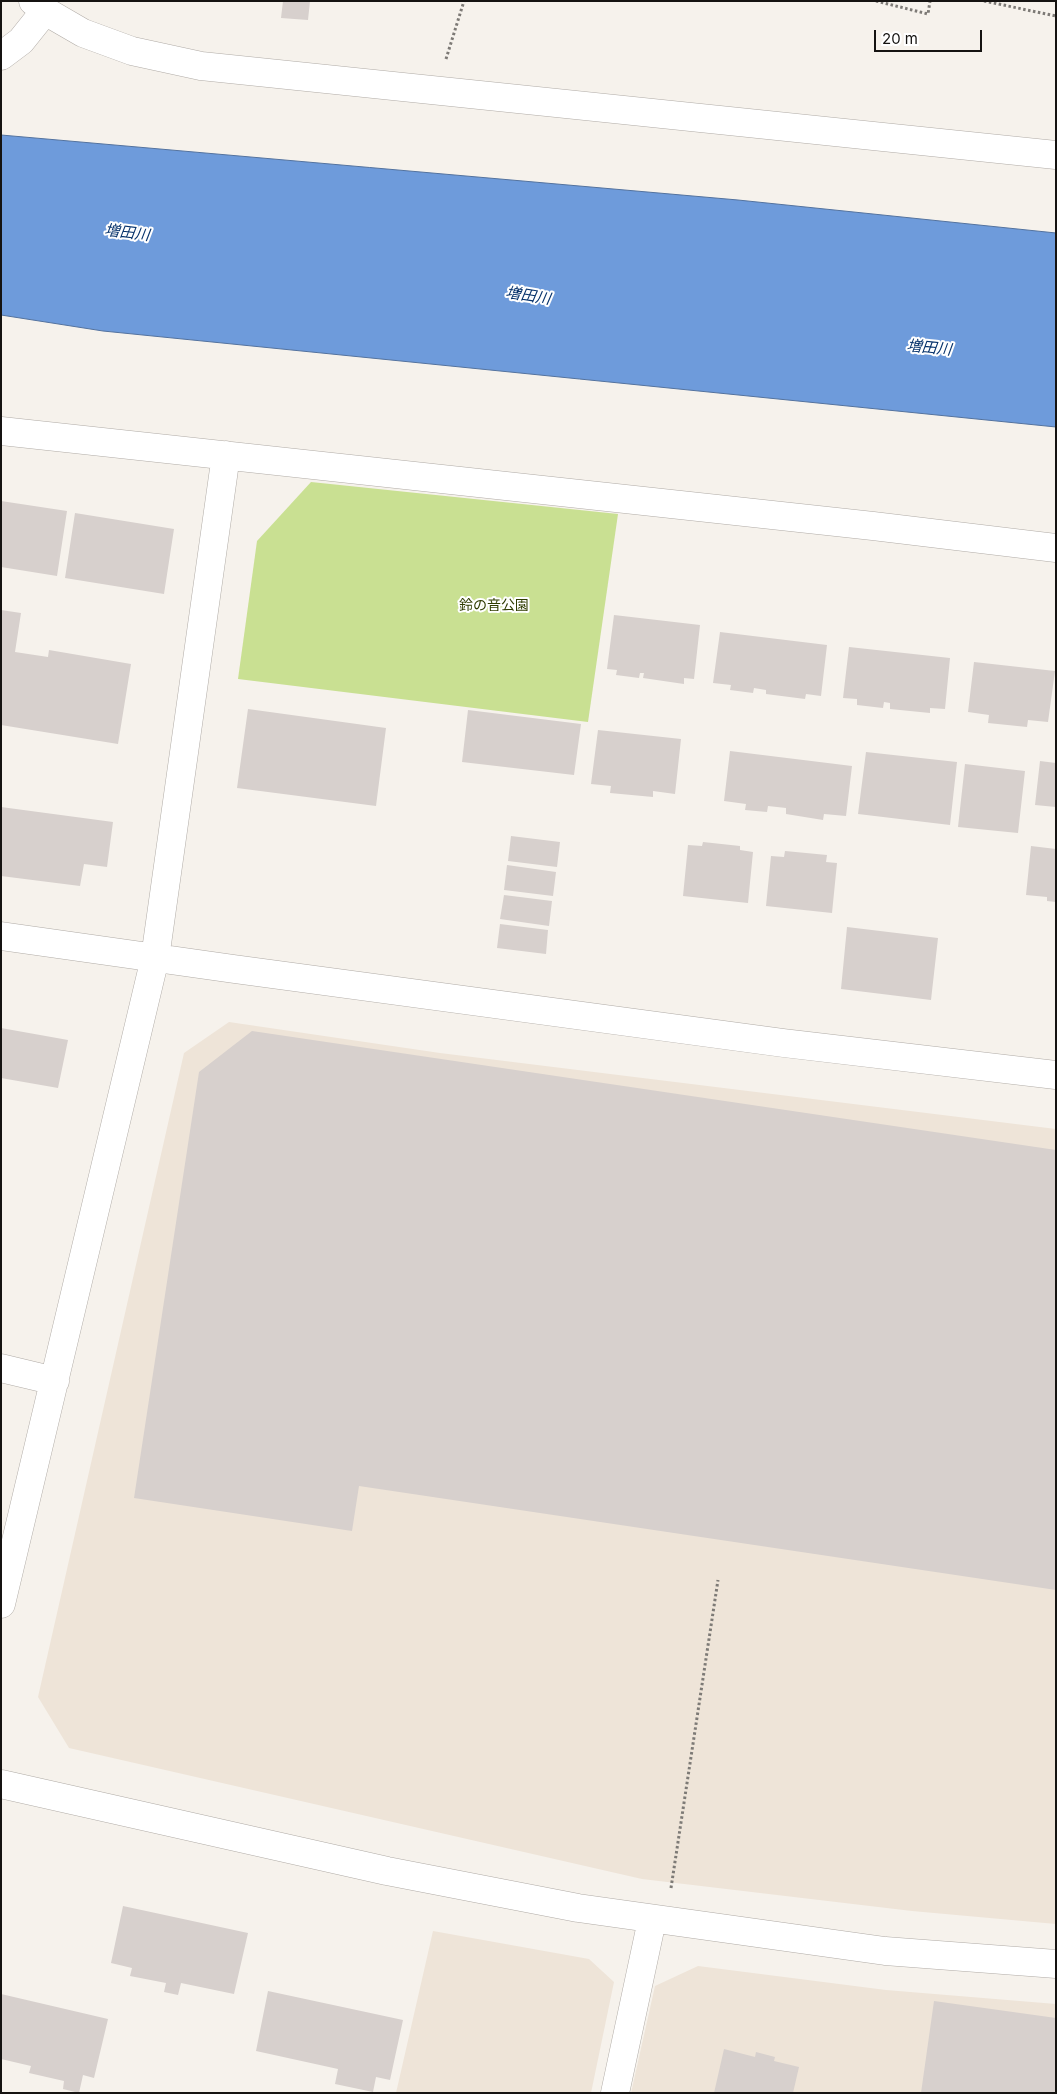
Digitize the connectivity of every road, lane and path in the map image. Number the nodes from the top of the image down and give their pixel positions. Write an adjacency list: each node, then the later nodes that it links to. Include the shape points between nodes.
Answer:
1 (464, 1): 8 (path)
2 (876, 1): 3 (path, via 928,14)
3 (930, 1)
4 (984, 1): 6 (path)
5 (39, 6): 7 (street, via 21,42); 8 (street, via 83,32 132,52 201,66)
6 (1056, 16)
7 (1, 56)
8 (437, 91): 9 (street)
9 (1056, 155)
10 (1, 431): 11 (street)
11 (226, 455): 12 (street); 14 (street)
12 (1056, 548)
13 (1, 936): 14 (street)
14 (155, 958): 15 (street, via 774,1042); 17 (street)
15 (1056, 1075)
16 (1, 1368): 17 (street)
17 (55, 1381): 19 (street)
18 (718, 1580): 21 (path)
19 (1, 1604)
20 (1, 1784): 22 (street, via 387,1871)
21 (671, 1894)
22 (652, 1920): 23 (street, via 885,1951); 24 (street)
23 (1056, 1964)
24 (615, 2093)

